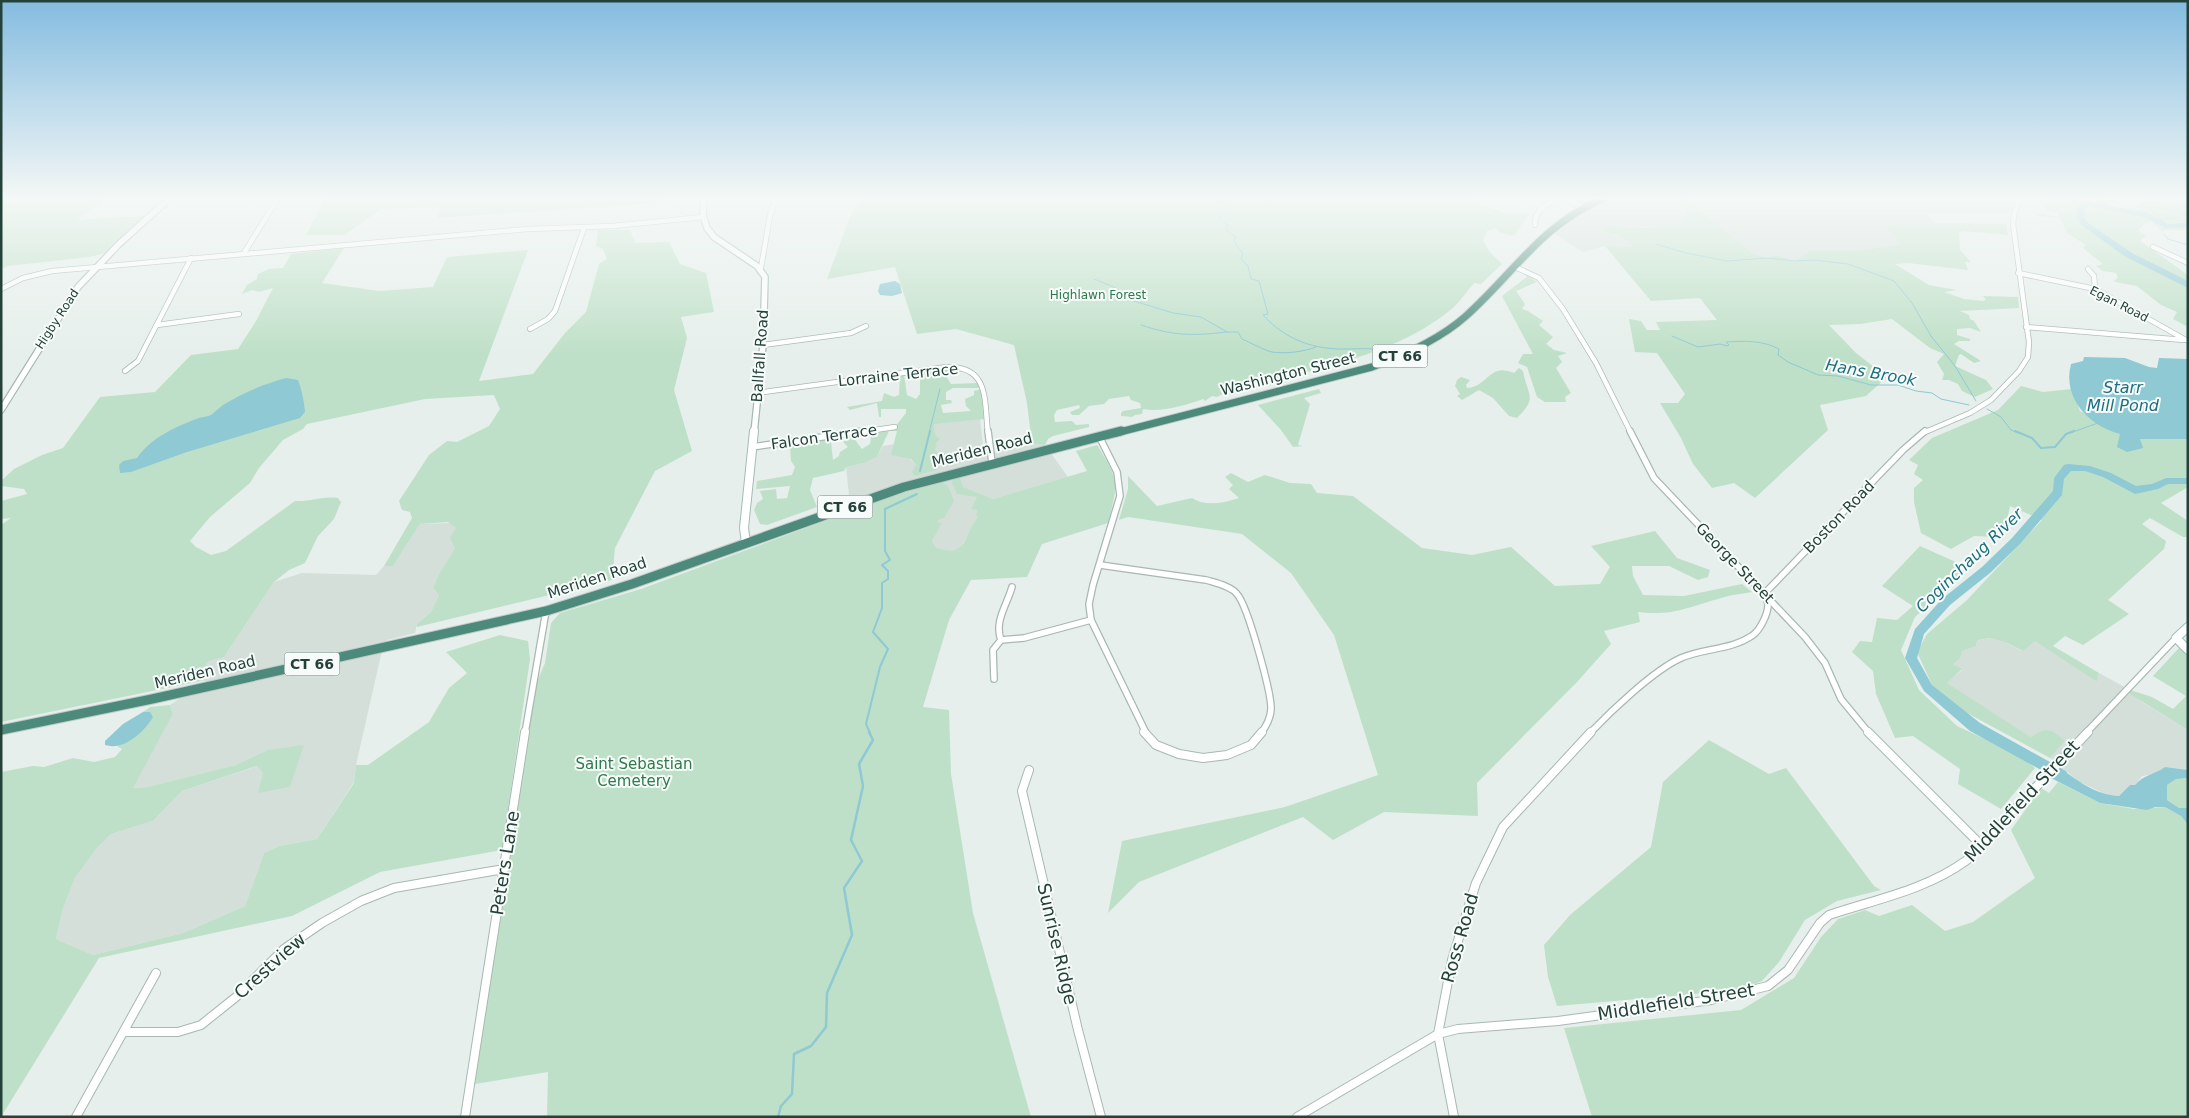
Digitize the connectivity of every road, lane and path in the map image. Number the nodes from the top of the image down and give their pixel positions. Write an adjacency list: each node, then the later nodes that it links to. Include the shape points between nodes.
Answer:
1 (113, 250): 15 (street, Higby Road)
2 (246, 250): 10 (street)
3 (277, 250): 10 (street)
4 (576, 250): 24 (street, via 555,311)
5 (733, 250): 14 (main road, via 750,258)
6 (764, 250): 14 (street)
7 (1532, 250): 13 (highway, Washington Street / CT 66)
8 (2016, 250): 17 (street, Boston Road)
9 (2160, 250): 12 (street)
10 (244, 253): 11 (street)
11 (191, 258): 15 (street); 21 (street)
12 (2188, 263)
13 (1515, 267): 30 (highway, Washington Street / CT 66, via 1457,323 1437,338 1400,356 1357,372); 38 (street, George Street, via 1544,282 1568,315 1654,478)
14 (761, 268): 26 (main road, Ballfall Road, via 765,277)
15 (94, 269): 18 (street, via 39,273); 29 (street, Higby Road, via 66,305)
16 (2088, 269): 19 (street, via 2094,276)
17 (2018, 272): 19 (street, Egan Road); 23 (street, Boston Road)
18 (1, 289)
19 (2096, 289): 25 (street, Egan Road)
20 (239, 314): 21 (street)
21 (157, 325): 27 (street, via 138,361)
22 (866, 326): 26 (street, via 851,334)
23 (2026, 327): 25 (street); 38 (street, Boston Road, via 2028,357 2008,382 1981,406 1924,432 1903,450)
24 (530, 329)
25 (2187, 340)
26 (763, 345): 28 (main road, Ballfall Road)
27 (125, 371)
28 (757, 393): 33 (main road, Ballfall Road); 34 (street, Lorraine Terrace, via 947,367 964,368 981,381)
29 (1, 410)
30 (1190, 413): 32 (highway, Meriden Road / CT 66)
31 (896, 427): 33 (street, Falcon Terrace)
32 (1100, 436): 34 (highway, Meriden Road / CT 66); 36 (street, via 1117,468 1121,486)
33 (752, 447): 35 (main road, Ballfall Road, via 744,528)
34 (992, 463): 35 (highway, Meriden Road / CT 66, via 884,493)
35 (746, 543): 39 (highway, Meriden Road / CT 66, via 609,592)
36 (1100, 565): 40 (street, via 1089,604); 40 (street, via 1206,580 1237,593 1269,694 1271,710 1265,728 1250,745 1227,755 1203,758 1156,745 1142,729)
37 (1012, 588): 43 (street, via 998,621)
38 (1764, 594): 48 (street, George Street, via 1815,650 1841,700 1858,722); 52 (street, Ross Road, via 1768,606 1755,634 1736,644 1681,658 1658,671 1593,730 1502,827 1476,883 1452,960)
39 (546, 610): 46 (highway, Meriden Road / CT 66, via 160,698); 49 (street, Peters Lane)
40 (1091, 620): 43 (street, via 1024,638)
41 (2188, 627): 42 (main road, Middlefield Street)
42 (2176, 638): 44 (main road); 48 (street, Middlefield Street)
43 (1001, 640): 45 (street, via 993,650)
44 (2188, 650)
45 (994, 679)
46 (1, 730)
47 (1030, 770): 55 (street, Sunrise Ridge, via 1022,791 1078,1030)
48 (1981, 845): 52 (street, Middlefield Street, via 1972,858 1942,877 1893,896 1828,915 1788,970 1778,980 1759,989 1711,1000)
49 (504, 869): 51 (street, Crestview, via 394,888 361,900 284,949 236,997 201,1025 178,1032); 54 (street, Peters Lane)
50 (156, 973): 51 (street)
51 (124, 1032): 53 (street)
52 (1438, 1034): 56 (street, Middlefield Street); 57 (street, Ross Road)
53 (76, 1117)
54 (465, 1117)
55 (1102, 1117)
56 (1297, 1117)
57 (1454, 1117)

